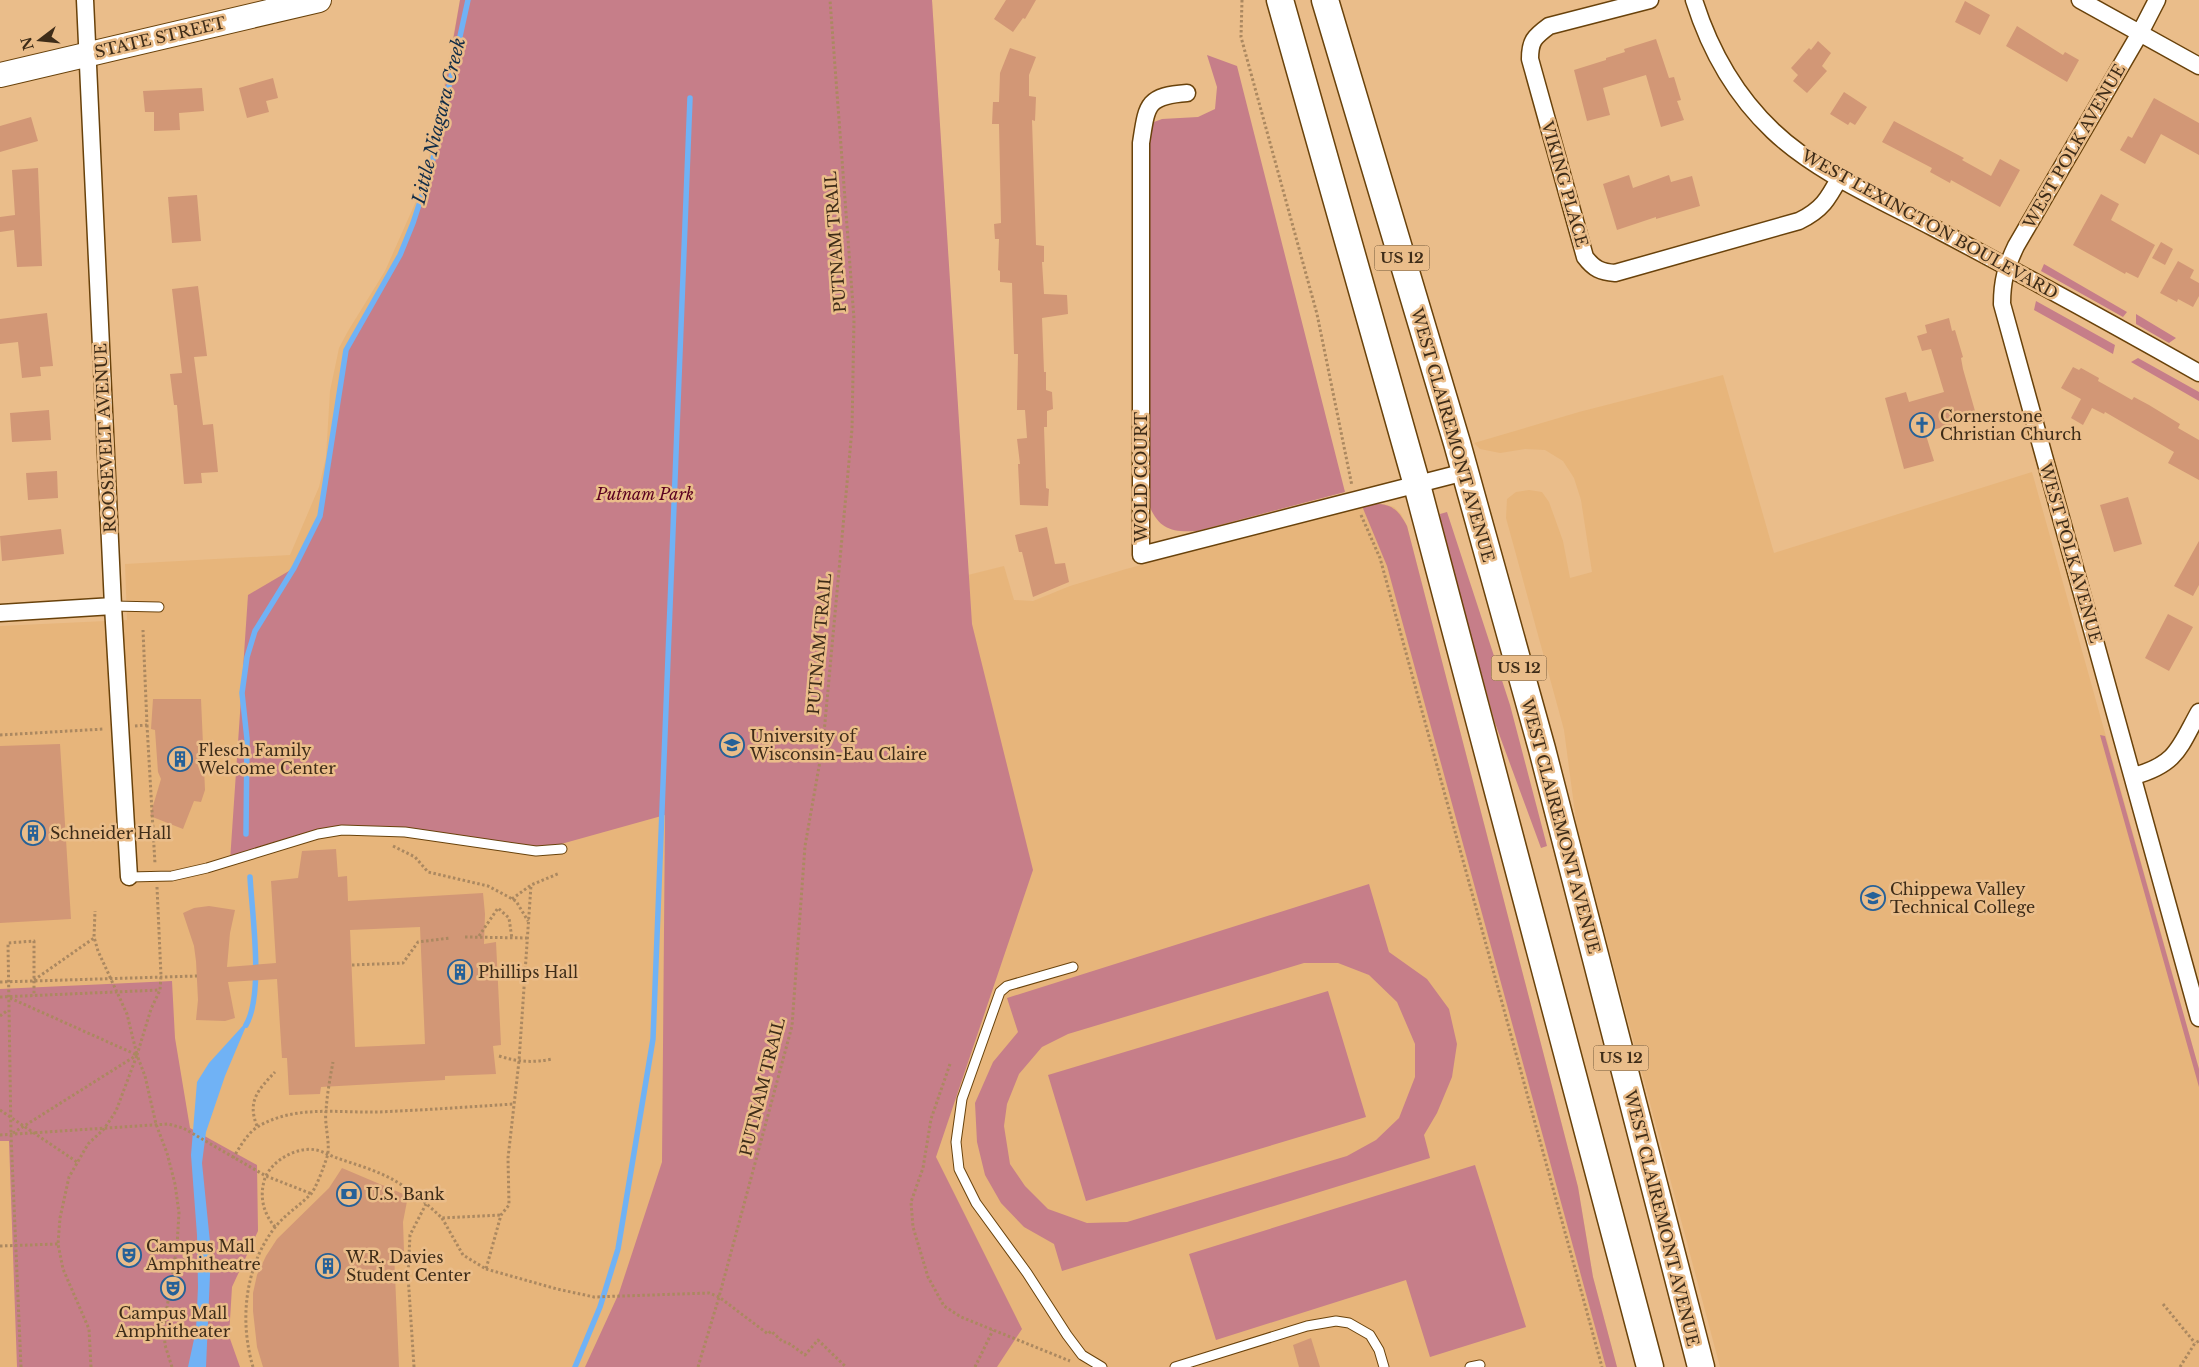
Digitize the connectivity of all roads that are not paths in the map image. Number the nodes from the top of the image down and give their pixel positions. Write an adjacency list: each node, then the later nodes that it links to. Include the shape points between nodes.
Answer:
1 (85, 0): 11 (street, ROOSEVELT AVENUE)
2 (319, 0): 9 (main road, STATE STREET)
3 (1280, 0): 19 (main road, US 12)
4 (1325, 0): 18 (main road, WEST CLAIREMONT AVENUE / US 12)
5 (1650, 0): 15 (street, VIKING PLACE, via 1549,26 1530,45 1530,59 1585,257 1593,267 1603,272 1615,272 1799,221 1814,214 1826,202)
6 (1694, 0): 15 (street, WEST LEXINGTON BOULEVARD, via 1717,60 1751,109 1801,154)
7 (2080, 0): 10 (street)
8 (2157, 0): 10 (street, WEST POLK AVENUE)
9 (258, 7): 11 (main road, STATE STREET)
10 (2140, 33): 12 (street); 16 (street, WEST POLK AVENUE)
11 (87, 55): 13 (main road, STATE STREET); 20 (street, ROOSEVELT AVENUE)
12 (2199, 66)
13 (0, 75)
14 (1187, 93): 19 (street, WOLD COURT, via 1166,94 1154,99 1145,115 1140,143 1141,555)
15 (1840, 178): 16 (street, WEST LEXINGTON BOULEVARD)
16 (2007, 266): 17 (street, WEST LEXINGTON BOULEVARD); 24 (street, WEST POLK AVENUE, via 2002,284 2002,304)
17 (2199, 373)
18 (1465, 472): 19 (street, WOLD COURT); 33 (main road, WEST CLAIREMONT AVENUE / US 12, via 1542,749)
19 (1417, 485): 32 (main road, US 12)
20 (113, 606): 21 (lane); 22 (street); 26 (street, ROOSEVELT AVENUE)
21 (159, 607)
22 (0, 613)
23 (2199, 712): 24 (street, via 2179,749 2164,765)
24 (2134, 776): 28 (street, WEST POLK AVENUE)
25 (562, 849): 26 (lane, via 536,851 405,832 342,830 172,876)
26 (129, 877)
27 (1072, 967): 29 (lane, via 1007,986 1000,992 962,1100 956,1142 959,1169 976,1202 1082,1355)
28 (2199, 1018)
29 (1102, 1367)
30 (1175, 1367): 31 (lane, via 1307,1326 1336,1322 1349,1323 1370,1335)
31 (1384, 1367)
32 (1650, 1367)
33 (1701, 1367)

